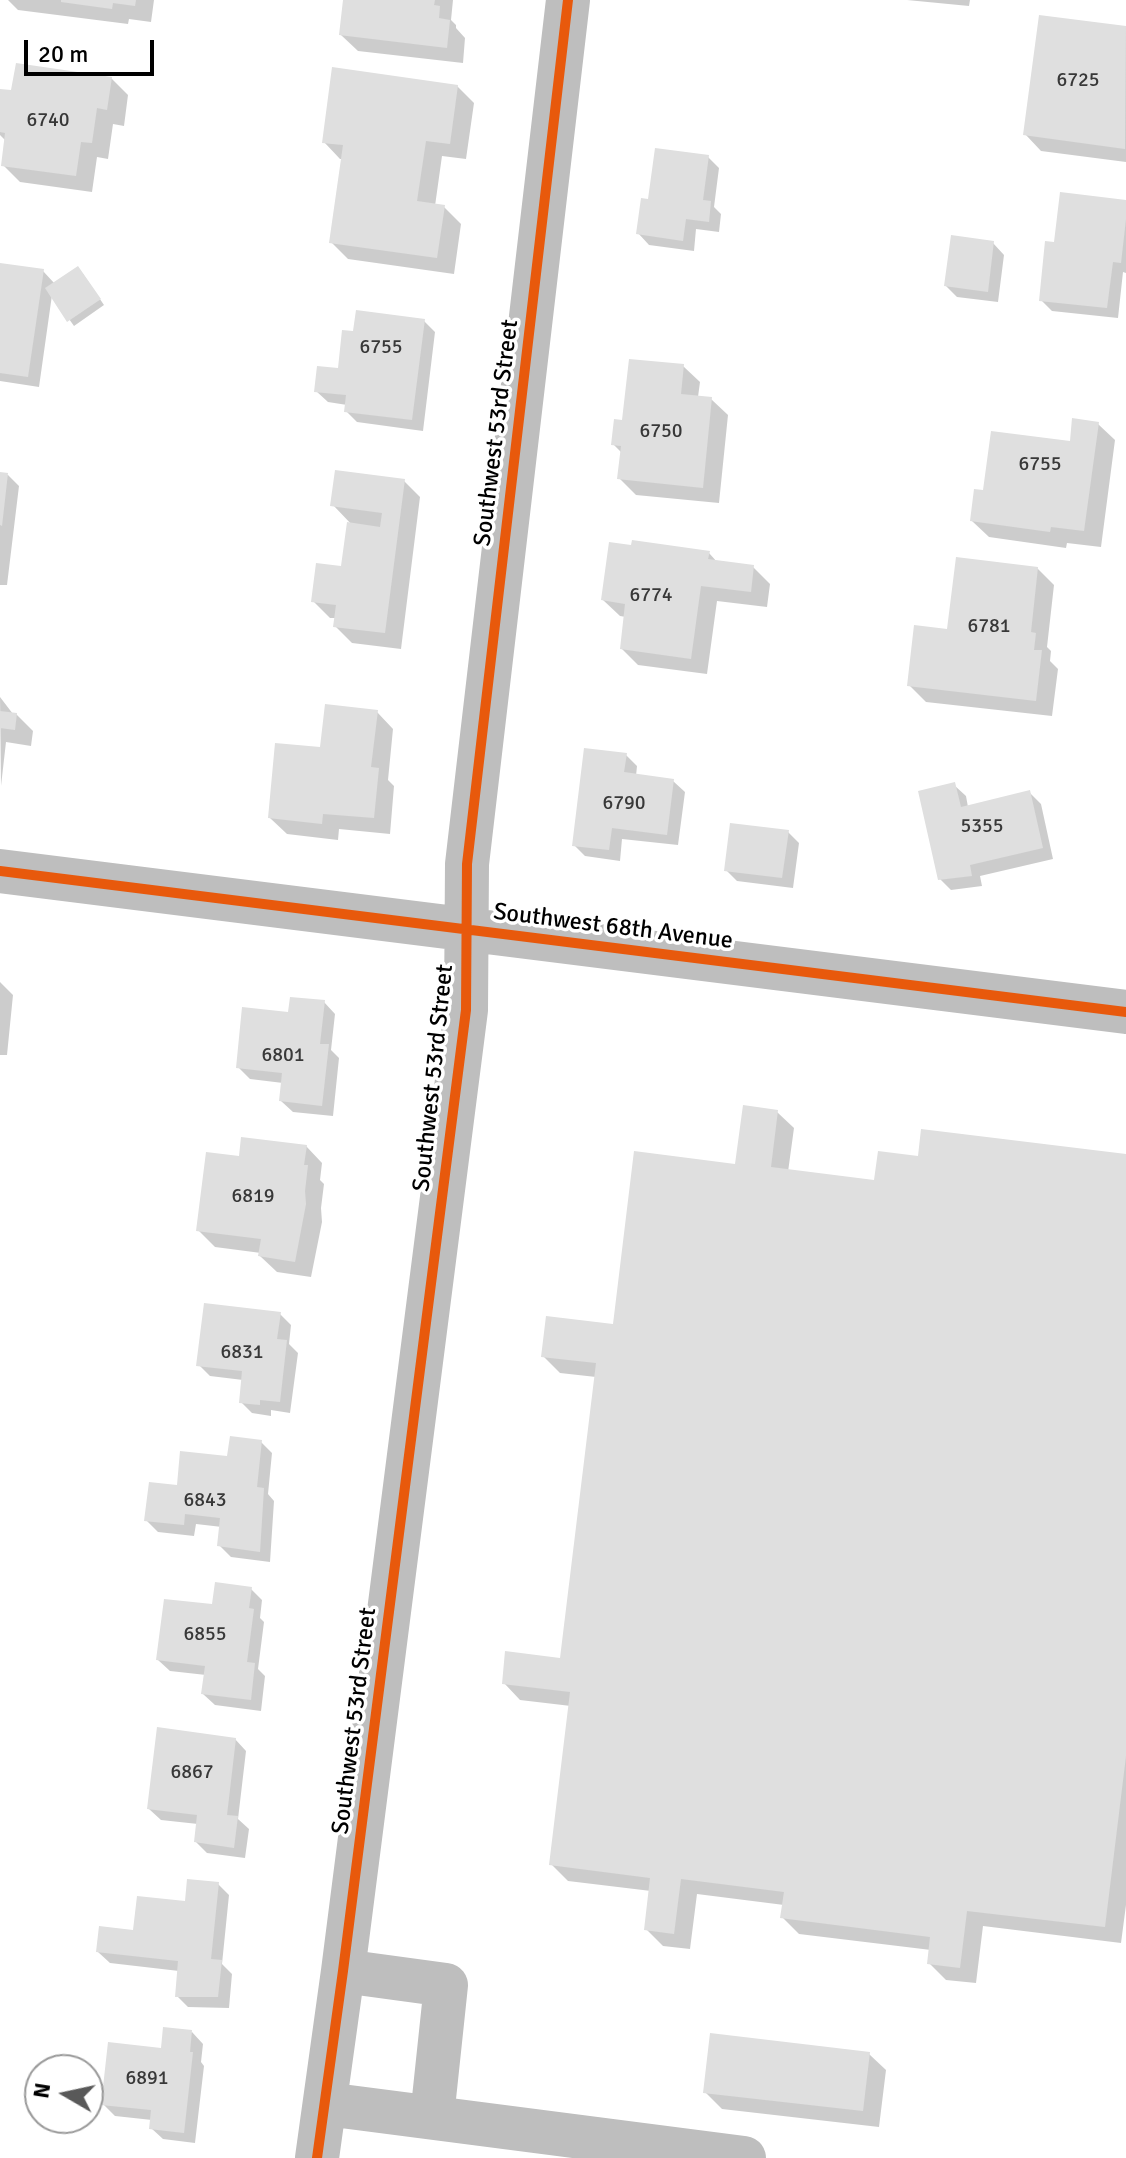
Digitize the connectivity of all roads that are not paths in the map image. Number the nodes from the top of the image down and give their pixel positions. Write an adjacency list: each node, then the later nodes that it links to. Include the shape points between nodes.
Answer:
1 (568, 0): 3 (street, Southwest 53rd Street, via 467,864)
2 (0, 871): 3 (street, Southwest 68th Avenue)
3 (466, 928): 4 (street, Southwest 68th Avenue); 5 (street, Southwest 53rd Street, via 466,1010)
4 (1126, 1012)
5 (343, 1971): 6 (street, Southwest 53rd Street); 7 (street, via 446,1985)
6 (326, 2104): 7 (street); 8 (street, Southwest 53rd Street)
7 (432, 2117): 9 (street)
8 (317, 2158)
9 (744, 2158)

